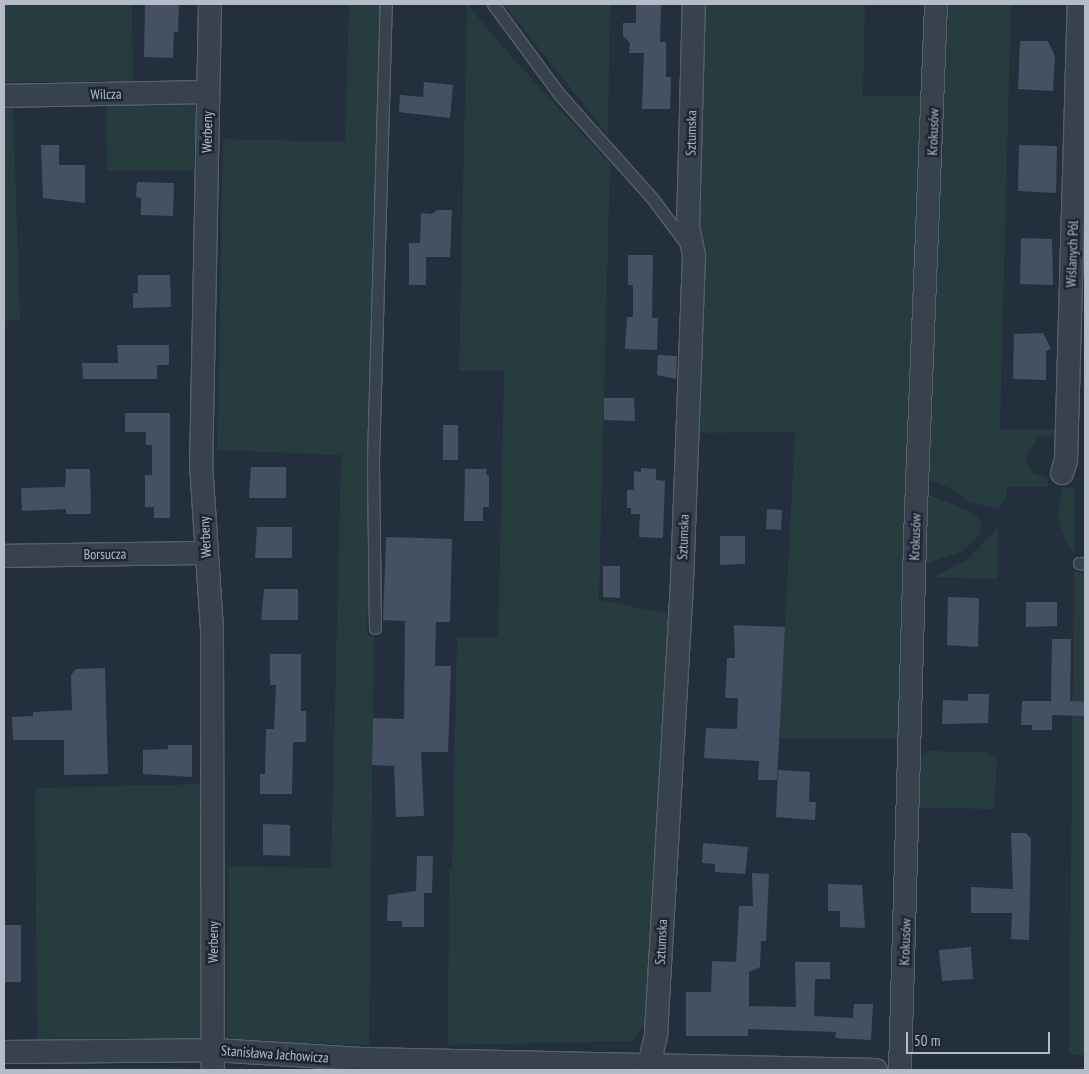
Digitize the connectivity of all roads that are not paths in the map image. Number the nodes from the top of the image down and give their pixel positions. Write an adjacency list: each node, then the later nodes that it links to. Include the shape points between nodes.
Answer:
1 (210, 4): 7 (street, Werbeny)
2 (386, 4): 13 (lane, via 373,461)
3 (493, 4): 9 (lane, via 559,94 673,224)
4 (694, 4): 9 (street, Sztumska, via 688,227)
5 (936, 4): 18 (street, Krokusów, via 916,509)
6 (1078, 4): 10 (street, Wiślanych Pól, via 1066,460)
7 (208, 92): 8 (street, Wilcza); 11 (street, Werbeny, via 201,464)
8 (4, 96)
9 (694, 255): 16 (street, Sztumska, via 682,582 656,1034)
10 (1062, 473)
11 (206, 553): 12 (street, Borsucza); 15 (street, Werbeny, via 212,629)
12 (4, 556)
13 (375, 628)
14 (4, 1052): 15 (street, Stanisława Jachowicza)
15 (213, 1060): 16 (street, Stanisława Jachowicza, via 361,1059)
16 (648, 1068): 17 (street, Stanisława Jachowicza)
17 (876, 1070)
18 (900, 1070)

